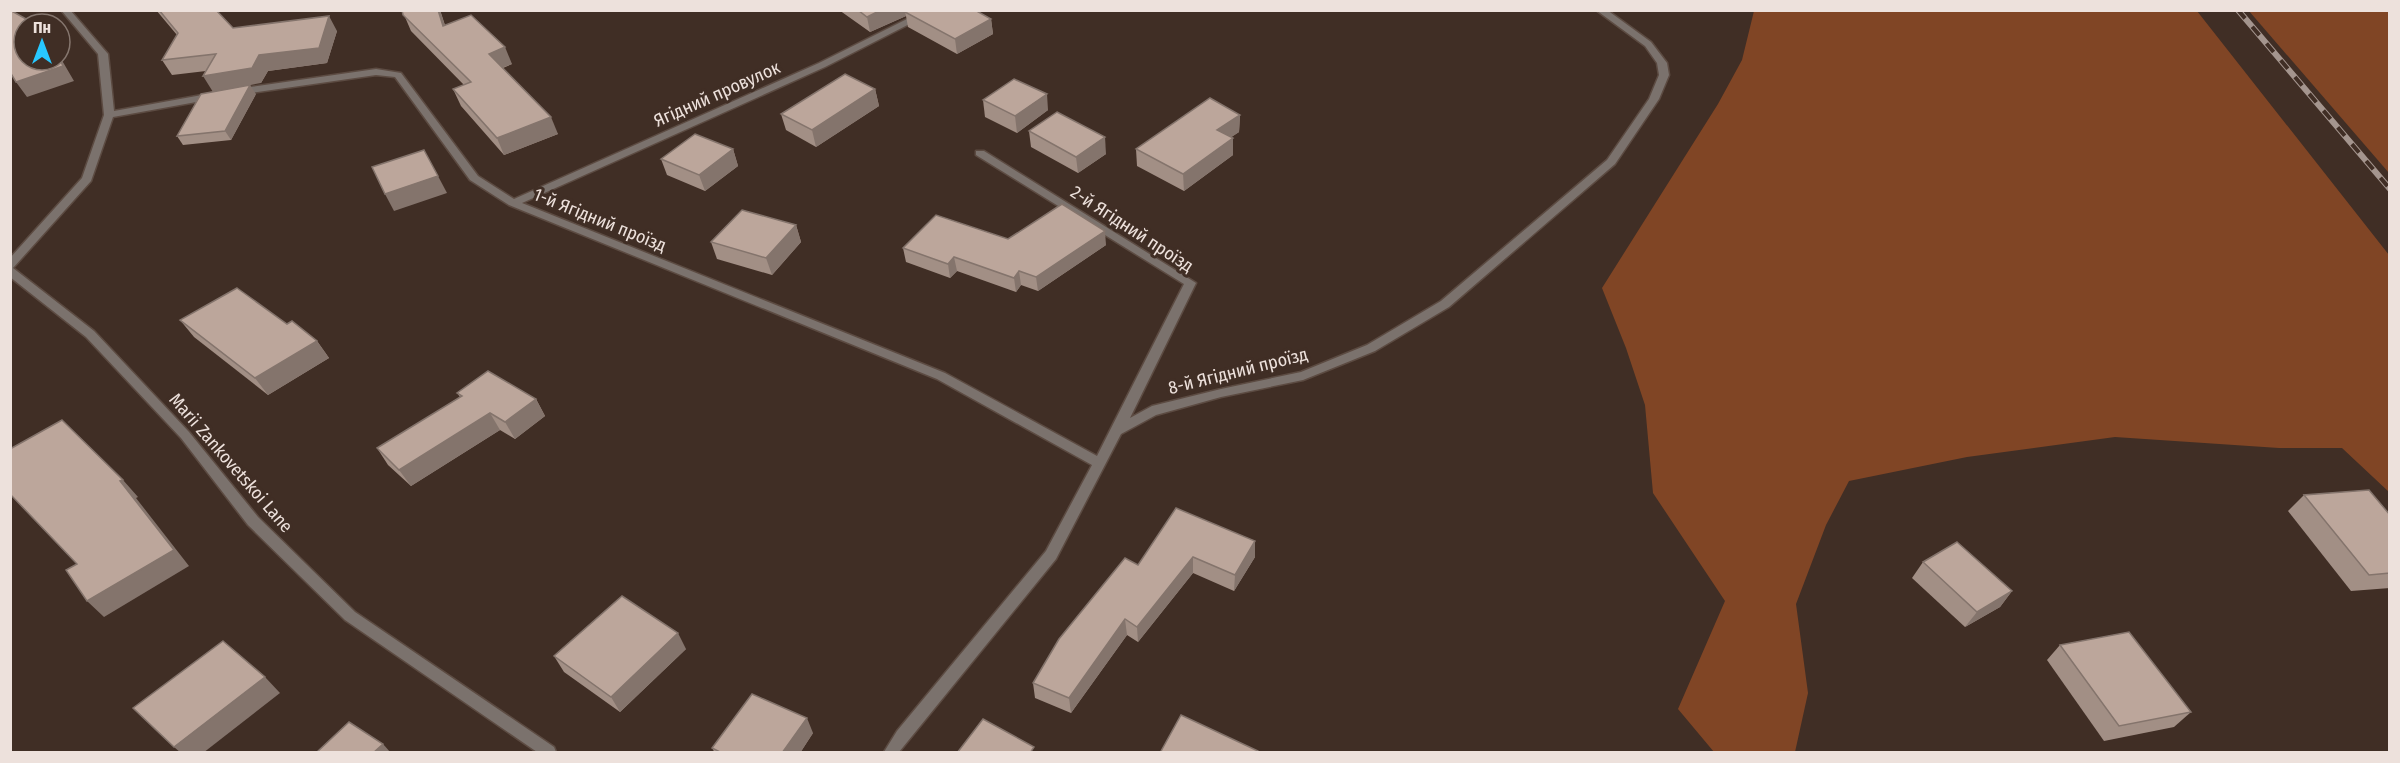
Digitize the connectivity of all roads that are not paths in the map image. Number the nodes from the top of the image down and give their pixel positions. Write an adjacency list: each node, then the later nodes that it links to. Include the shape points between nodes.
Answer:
1 (65, 10): 4 (street, via 103,54)
2 (933, 10): 6 (street, Ягідний провулок, via 822,65)
3 (1600, 10): 9 (street, 8-й Ягідний проїзд, via 1648,44 1662,63 1664,75 1628,141 1574,196 1445,304 1371,348 1303,376 1152,411)
4 (109, 115): 6 (street, 1-й Ягідний проїзд, via 324,78 376,72 398,75 474,178); 7 (street, via 87,179)
5 (980, 153): 9 (street, 2-й Ягідний проїзд, via 1191,283)
6 (513, 203): 10 (street, 1-й Ягідний проїзд, via 941,376)
7 (10, 265)
8 (10, 271): 11 (street, Marii Zankovetskoi Lane, via 90,334 185,435 253,521 350,616)
9 (1117, 431): 10 (street)
10 (1100, 463): 12 (street, via 1051,555)
11 (549, 753)
12 (891, 753)

